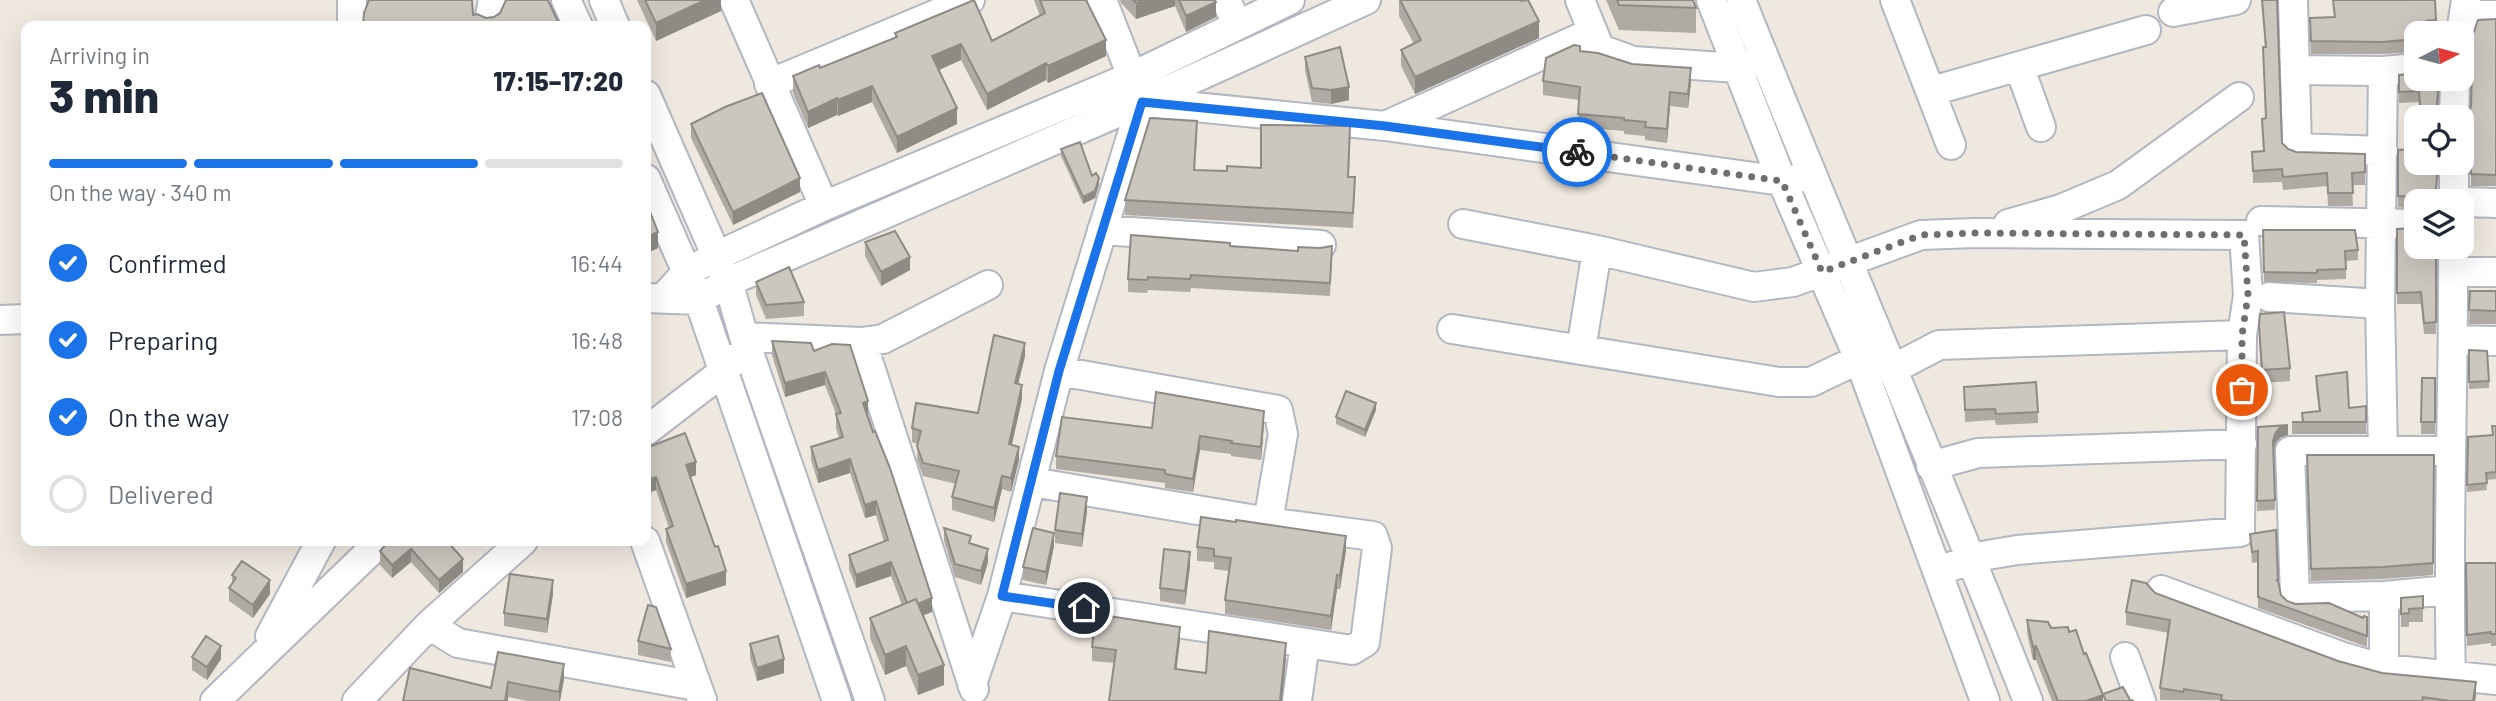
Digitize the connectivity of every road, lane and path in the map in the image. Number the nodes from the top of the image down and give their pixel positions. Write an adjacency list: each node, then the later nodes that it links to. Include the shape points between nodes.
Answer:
1 (352, 0): 20 (street)
2 (493, 0): 21 (street)
3 (566, 0): 22 (street)
4 (604, 0): 23 (street)
5 (735, 0): 32 (street)
6 (971, 0): 32 (street)
7 (1102, 0): 33 (street)
8 (1290, 0): 16 (street)
9 (1366, 0): 33 (street)
10 (1580, 0): 25 (street)
11 (1711, 0): 28 (street)
12 (1741, 0): 26 (street)
13 (2236, 0): 17 (street)
14 (2293, 0): 30 (street)
15 (1905, 2): 34 (street)
16 (1231, 12): 33 (street)
17 (2173, 12)
18 (2496, 15): 19 (street)
19 (2464, 16)
20 (352, 21)
21 (489, 21)
22 (576, 21)
23 (613, 21)
24 (2146, 30): 27 (street)
25 (1593, 32): 28 (street, via 1600,49 1633,61); 37 (street)
26 (1765, 59): 28 (street); 41 (street)
27 (2019, 66): 34 (street); 38 (street)
28 (1738, 68): 42 (street)
29 (2404, 69): 31 (street)
30 (2296, 70): 31 (street); 40 (street, via 2297,148)
31 (2383, 71): 40 (street)
32 (769, 84): 46 (street)
33 (1138, 89): 37 (street); 46 (street); 51 (street); 61 (street)
34 (1932, 91): 39 (street)
35 (2239, 97): 52 (street, via 2118,185 2061,209)
36 (651, 106): 55 (street)
37 (1385, 126): 42 (street)
38 (2041, 127)
39 (1951, 145)
40 (2383, 151): 49 (street)
41 (1812, 176): 42 (street); 57 (street)
42 (1782, 181): 59 (street)
43 (651, 190): 58 (street)
44 (2474, 202): 45 (street)
45 (2496, 203)
46 (824, 206): 55 (street)
47 (2262, 221): 49 (street)
48 (1463, 224): 54 (street)
49 (2381, 225): 50 (street); 66 (street)
50 (2404, 225)
51 (1102, 230): 53 (street); 78 (street)
52 (1975, 233): 57 (street, via 1921,235); 70 (street, via 2244,235 2248,295)
53 (1321, 245)
54 (1597, 250): 59 (street, via 1754,286 1793,282); 75 (street)
55 (717, 256): 58 (street); 61 (street)
56 (2453, 259): 60 (street); 71 (street)
57 (1850, 263): 59 (street); 77 (street)
58 (687, 272): 63 (street); 65 (street)
59 (1822, 272): 76 (street)
60 (2496, 272)
61 (728, 282): 65 (street); 73 (street)
62 (988, 285): 74 (street, via 901,331)
63 (655, 297): 65 (street)
64 (2269, 297): 66 (street)
65 (699, 300): 79 (street)
66 (2380, 304): 82 (street)
67 (21, 319): 68 (street)
68 (0, 320)
69 (1451, 329): 75 (street)
70 (2242, 335): 77 (street, via 1939,345); 81 (street)
71 (2454, 340): 72 (street); 83 (street)
72 (2496, 341)
73 (746, 342): 74 (street); 79 (street); 111 (street)
74 (862, 342): 104 (street)
75 (1581, 350): 76 (street, via 1779,382 1811,382)
76 (1859, 359): 92 (street)
77 (1894, 369): 84 (street)
78 (1059, 371): 85 (street); 86 (street, via 1278,410 1283,434)
79 (724, 372): 80 (street); 110 (street)
80 (651, 421)
81 (2242, 444): 84 (street, via 1978,453); 91 (street, via 2240,533 2017,550)
82 (2383, 451): 83 (street); 96 (street, via 2290,451 2295,598)
83 (2449, 451): 94 (street)
84 (1931, 466): 91 (street)
85 (1032, 482): 86 (street); 95 (street)
86 (1268, 522): 98 (street, via 1373,536 1377,548 1365,642 1352,650)
87 (318, 546): 100 (street)
88 (377, 546): 100 (street)
89 (517, 546): 97 (street)
90 (647, 546): 105 (street)
91 (1972, 559): 92 (street); 106 (street)
92 (1938, 571): 107 (street)
93 (2161, 590): 101 (street)
94 (2449, 590): 96 (street); 102 (street)
95 (1002, 596): 98 (street); 104 (street)
96 (2384, 596): 101 (street)
97 (429, 625): 105 (street, via 458,643); 109 (street)
98 (1305, 643): 112 (street)
99 (2124, 656): 113 (street)
100 (257, 660): 108 (street)
101 (2384, 669): 102 (street)
102 (2451, 676): 103 (street)
103 (2496, 680)
104 (976, 693)
105 (699, 694)
106 (2025, 694): 107 (street)
107 (1976, 699)
108 (215, 701)
109 (357, 701)
110 (837, 701)
111 (870, 701)
112 (1297, 701)
113 (2141, 701)

